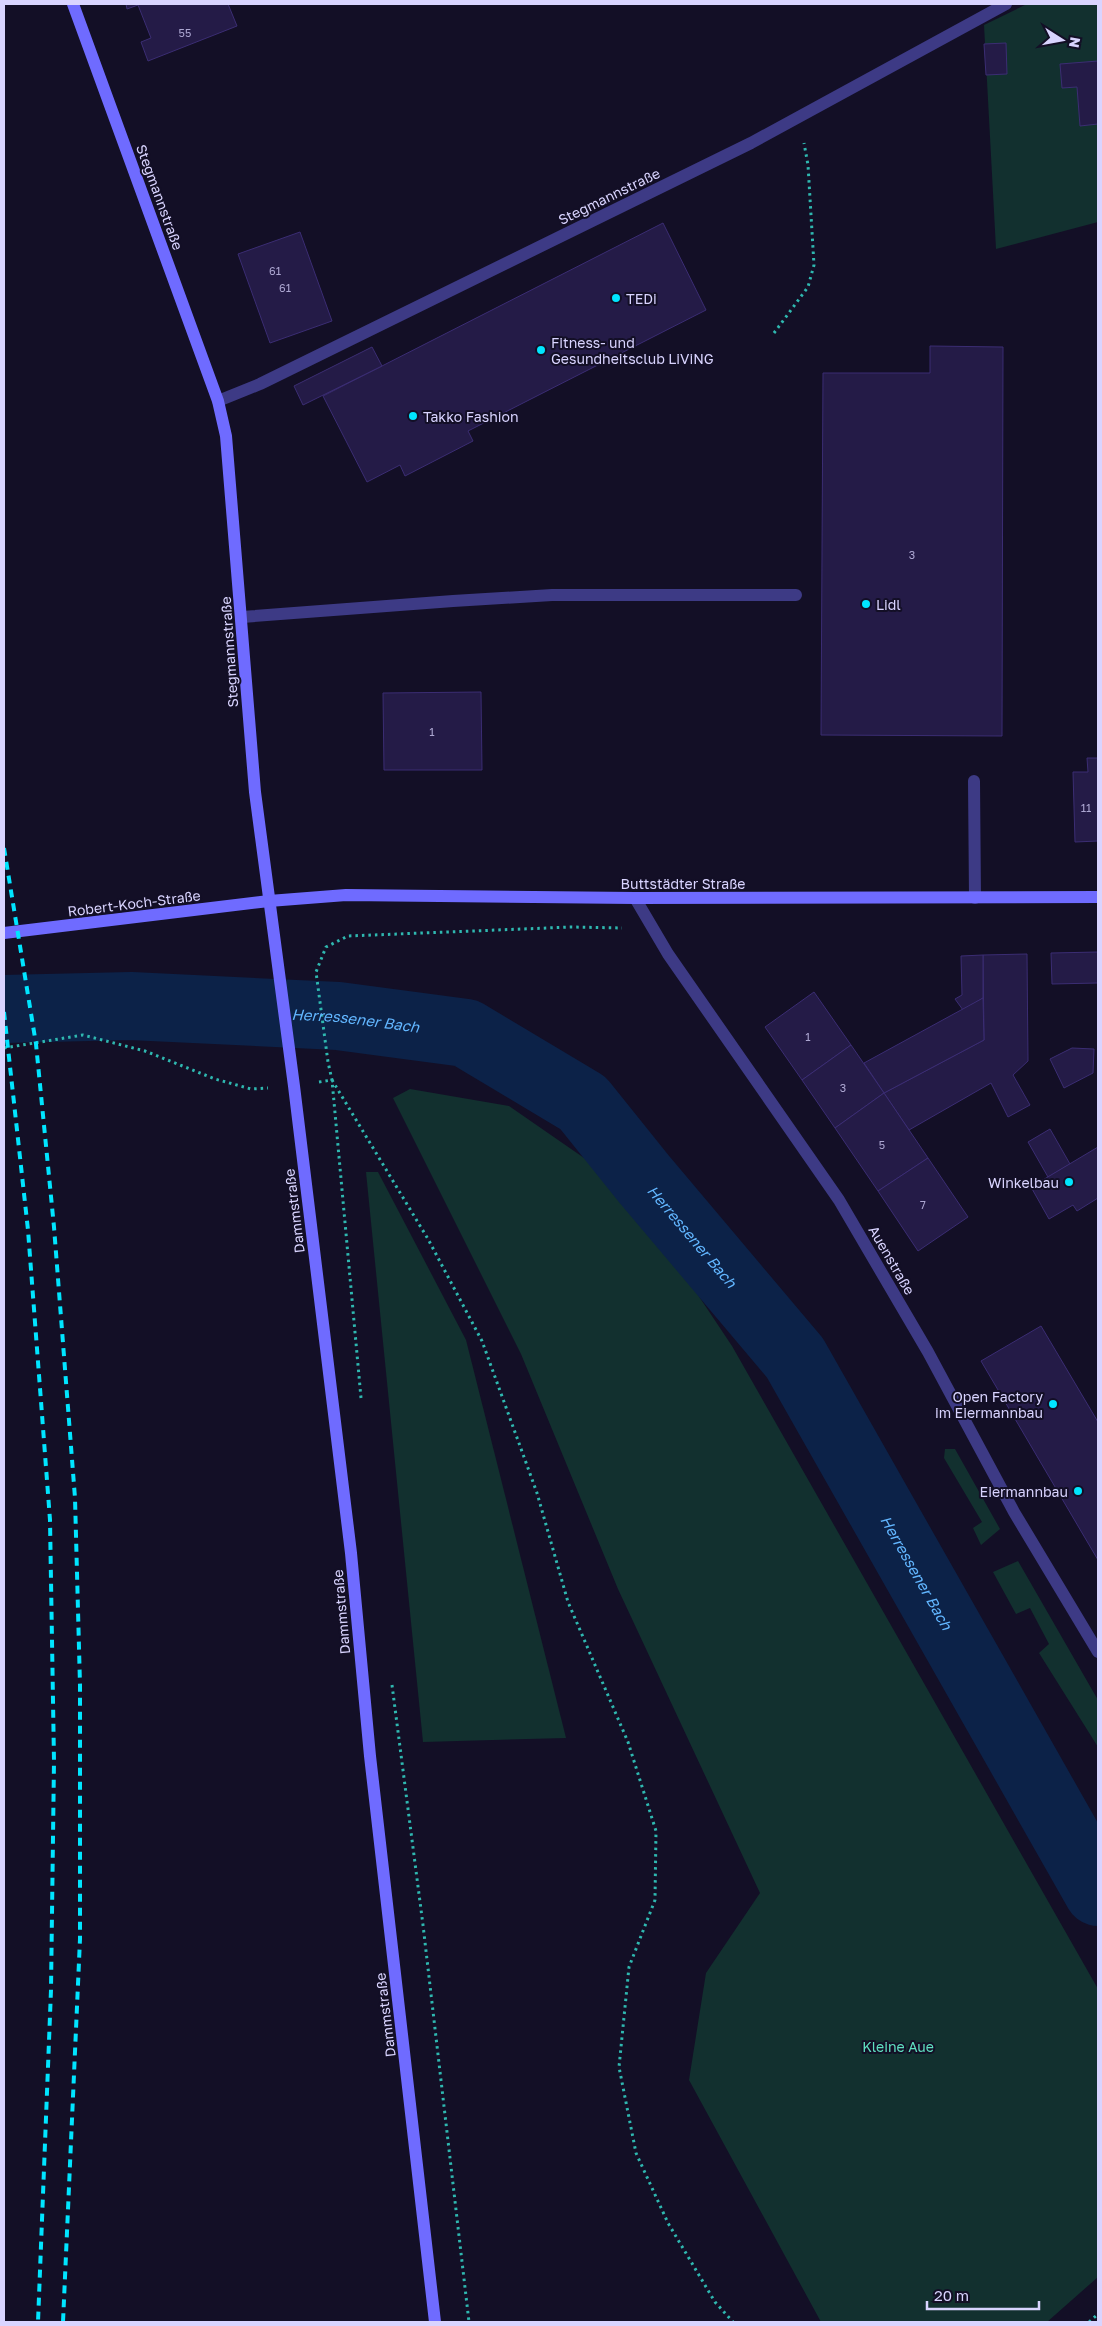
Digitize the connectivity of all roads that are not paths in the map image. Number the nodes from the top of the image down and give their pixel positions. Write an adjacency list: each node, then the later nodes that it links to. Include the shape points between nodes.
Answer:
1 (73, 4): 3 (main road, Stegmannstraße)
2 (1006, 4): 3 (street, Stegmannstraße, via 751,143 260,384)
3 (218, 401): 5 (main road, Stegmannstraße, via 230,463)
4 (796, 595): 5 (street, via 552,595)
5 (242, 617): 10 (main road, Stegmannstraße, via 255,792)
6 (974, 781): 9 (street)
7 (1098, 897): 9 (main road, Buttstädter Straße)
8 (635, 898): 9 (main road, Buttstädter Straße); 10 (main road, Buttstädter Straße, via 389,894); 12 (street, Auenstraße, via 652,928 839,1200 928,1352 1014,1512)
9 (975, 898)
10 (269, 901): 11 (main road, Robert-Koch-Straße); 13 (main road, Dammstraße, via 350,1543 370,1756)
11 (4, 934)
12 (1098, 1652)
13 (435, 2322)

